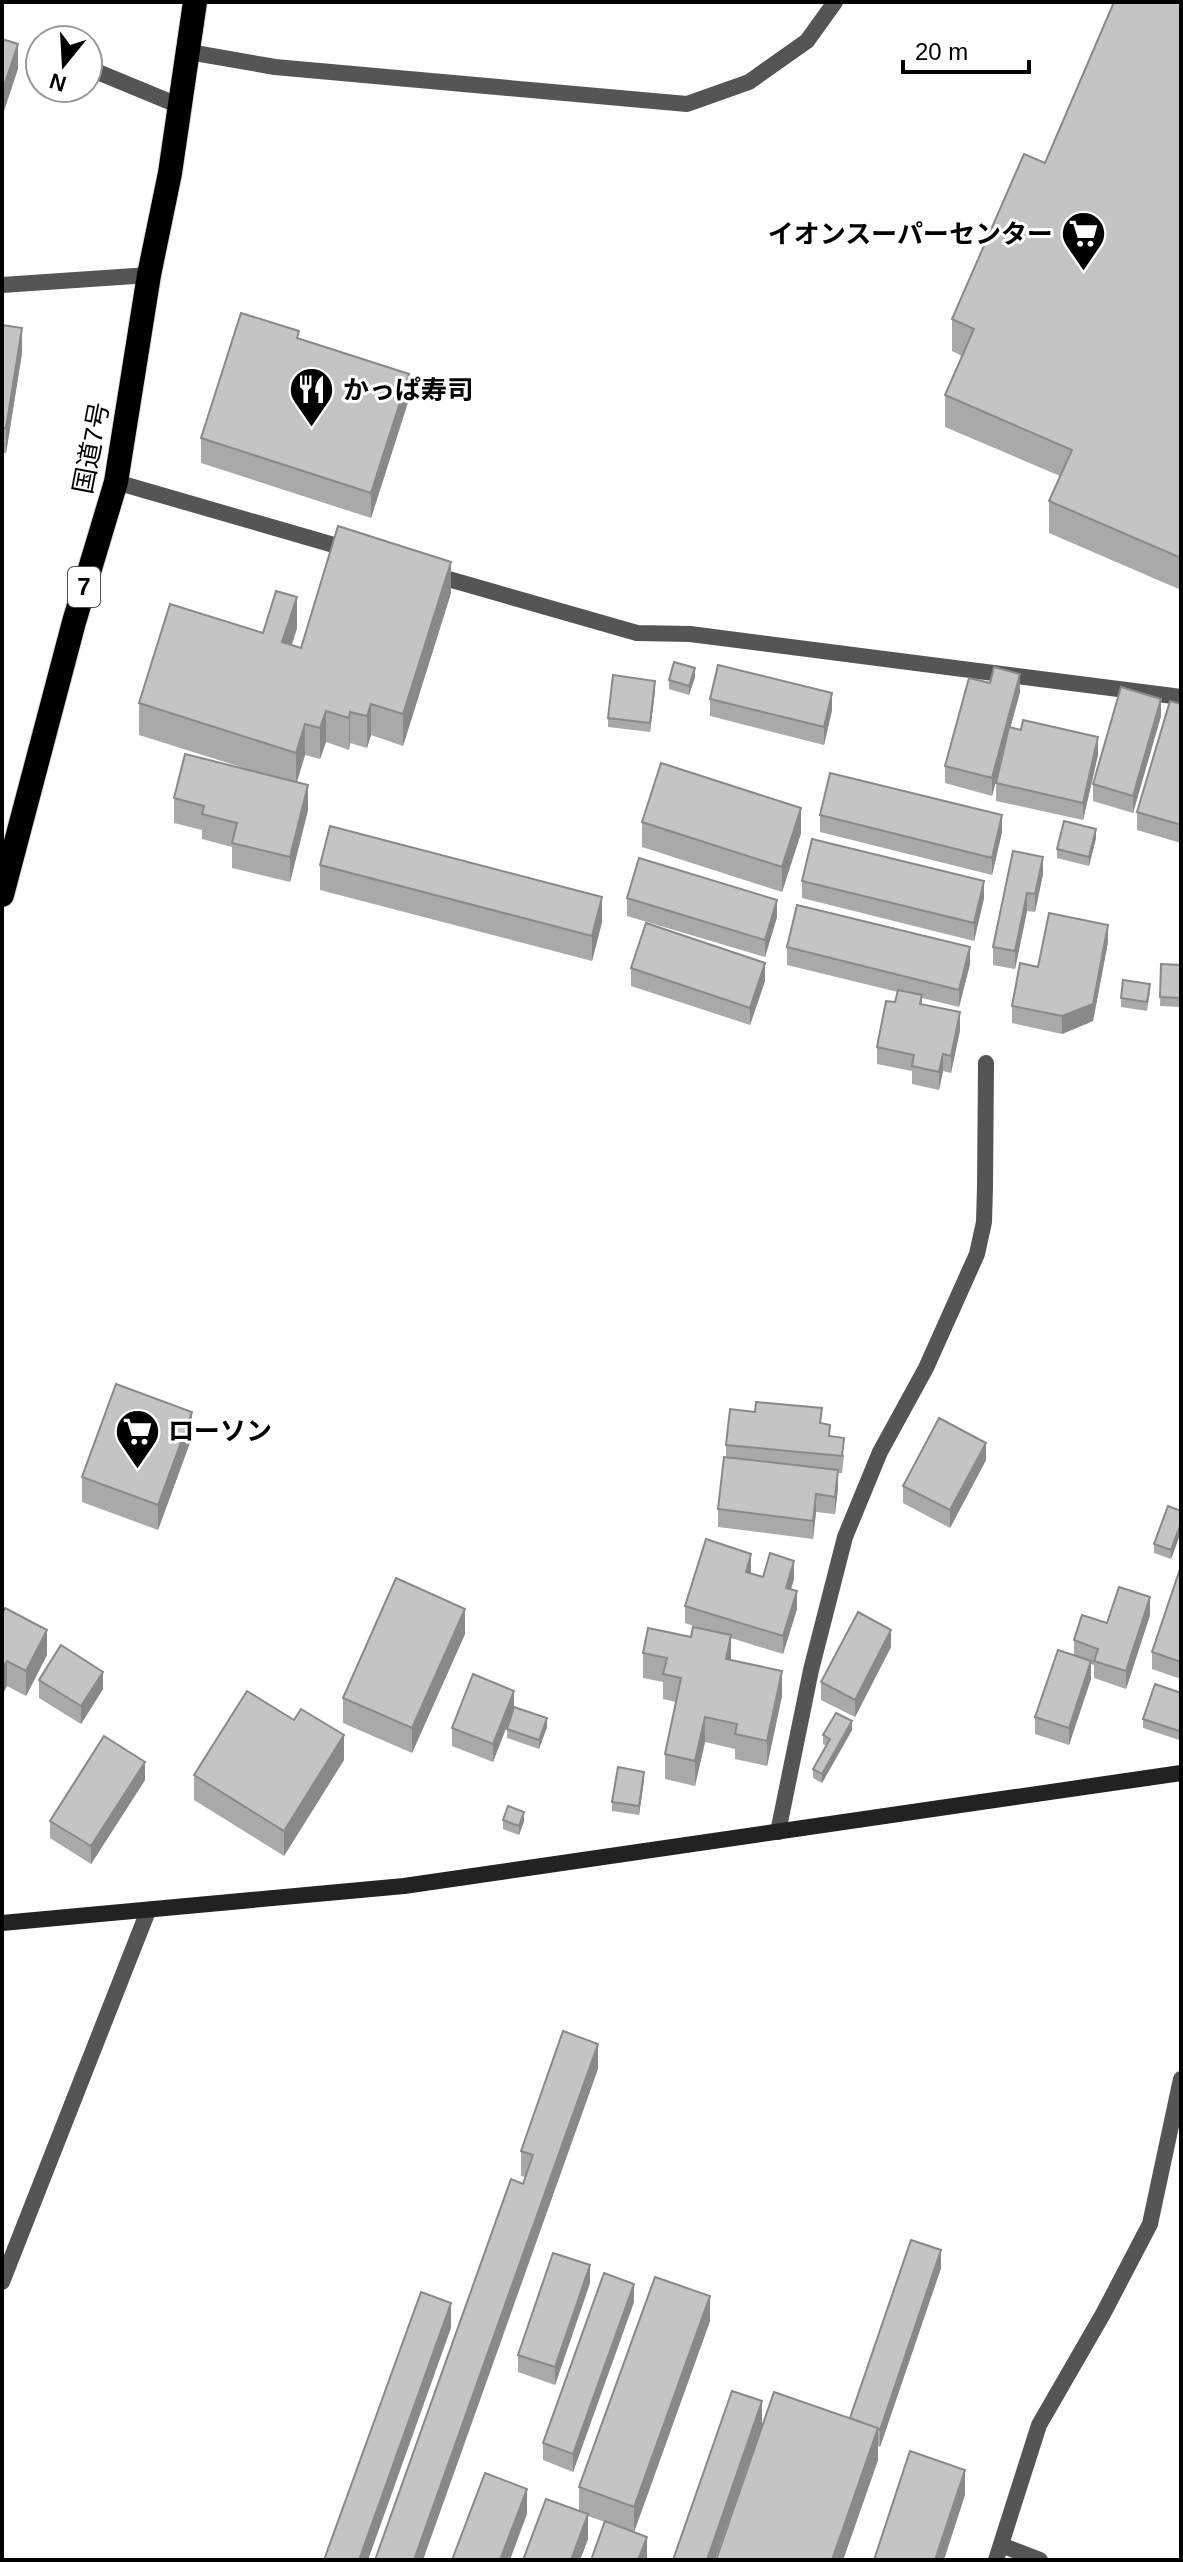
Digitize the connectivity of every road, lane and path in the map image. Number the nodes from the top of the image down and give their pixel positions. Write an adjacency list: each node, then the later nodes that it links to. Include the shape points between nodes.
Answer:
1 (195, 2): 3 (highway, 国道7号 / 7)
2 (835, 2): 3 (street, via 807,41 749,82 687,104 275,67)
3 (189, 52): 5 (highway, 国道7号 / 7)
4 (104, 75): 5 (street)
5 (180, 106): 6 (highway, 国道7号 / 7)
6 (149, 275): 7 (street); 8 (highway, 国道7号 / 7)
7 (2, 285)
8 (116, 482): 9 (street); 12 (highway, 国道7号 / 7)
9 (361, 553)
10 (422, 571): 11 (street, via 637,633 690,634)
11 (1181, 697)
12 (2, 895)
13 (986, 1063): 15 (street, via 984,1222 977,1254 926,1368 880,1452 845,1537)
14 (1181, 1773): 15 (street)
15 (778, 1832): 16 (street, via 404,1886)
16 (148, 1911): 17 (street); 19 (street)
17 (2, 1923)
18 (1181, 2079): 20 (street, via 1150,2224 1039,2425)
19 (2, 2282)
20 (998, 2552): 21 (street)
21 (1040, 2560)

